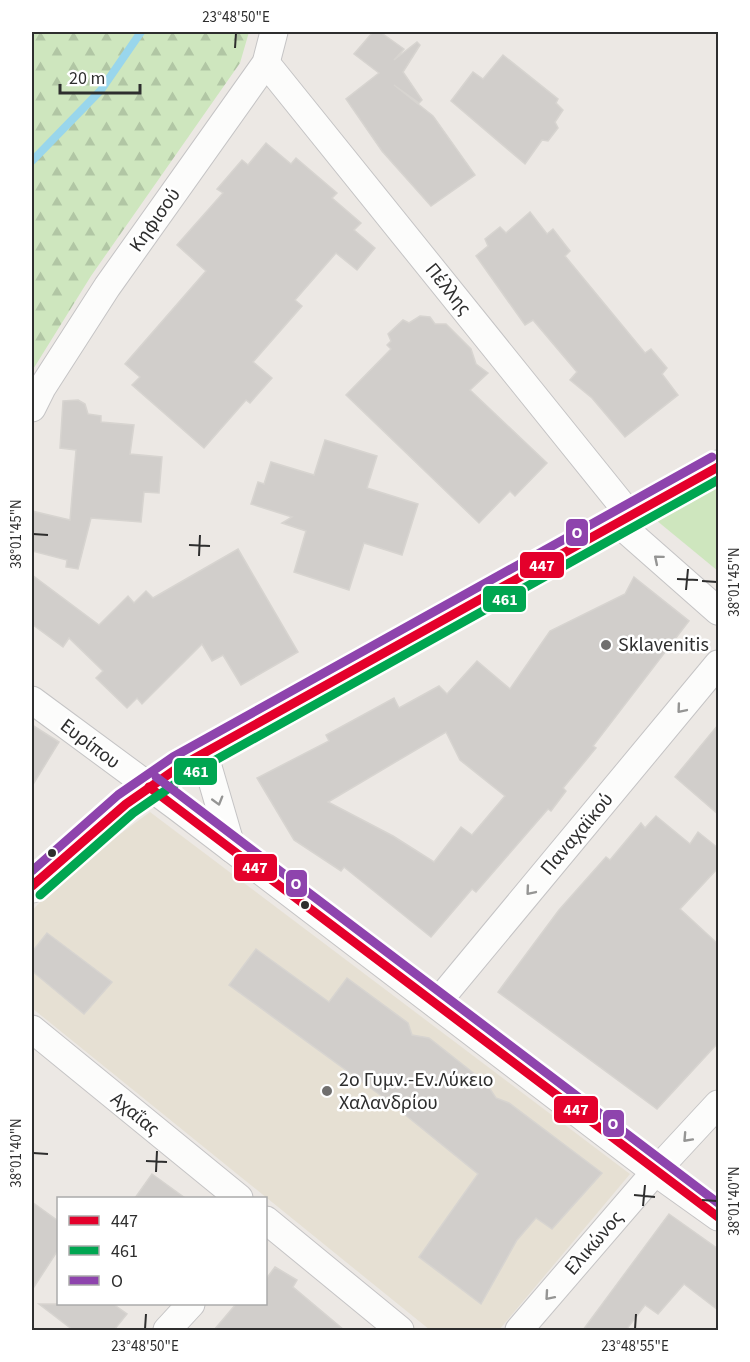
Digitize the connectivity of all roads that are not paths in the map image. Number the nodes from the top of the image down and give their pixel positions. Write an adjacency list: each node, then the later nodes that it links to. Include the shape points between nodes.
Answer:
1 (274, 32): 2 (street, Κηφισού)
2 (266, 63): 3 (street, Κηφισού, via 108,286); 5 (street, Πέλλης)
3 (32, 408)
4 (718, 467): 5 (main road)
5 (623, 518): 6 (street, Πέλλης, one-way to 5); 9 (main road)
6 (718, 611)
7 (718, 664): 13 (street, Παναχαϊκού, one-way to 13)
8 (32, 700): 10 (street, Ευρίπου)
9 (204, 753): 10 (main road); 11 (street, one-way to 11)
10 (149, 788): 11 (street, Ευρίπου); 12 (main road)
11 (232, 849): 13 (street, Ευρίπου)
12 (32, 886)
13 (436, 1004): 16 (street, Ευρίπου)
14 (32, 1029): 17 (street, Αχαΐας)
15 (718, 1104): 16 (street, Ελικώνος, one-way to 16)
16 (655, 1172): 18 (street, Ευρίπου); 23 (street, Ελικώνος, one-way to 23)
17 (238, 1197)
18 (718, 1217)
19 (267, 1221): 22 (street)
20 (190, 1305): 21 (street)
21 (167, 1330)
22 (400, 1330)
23 (519, 1330)

